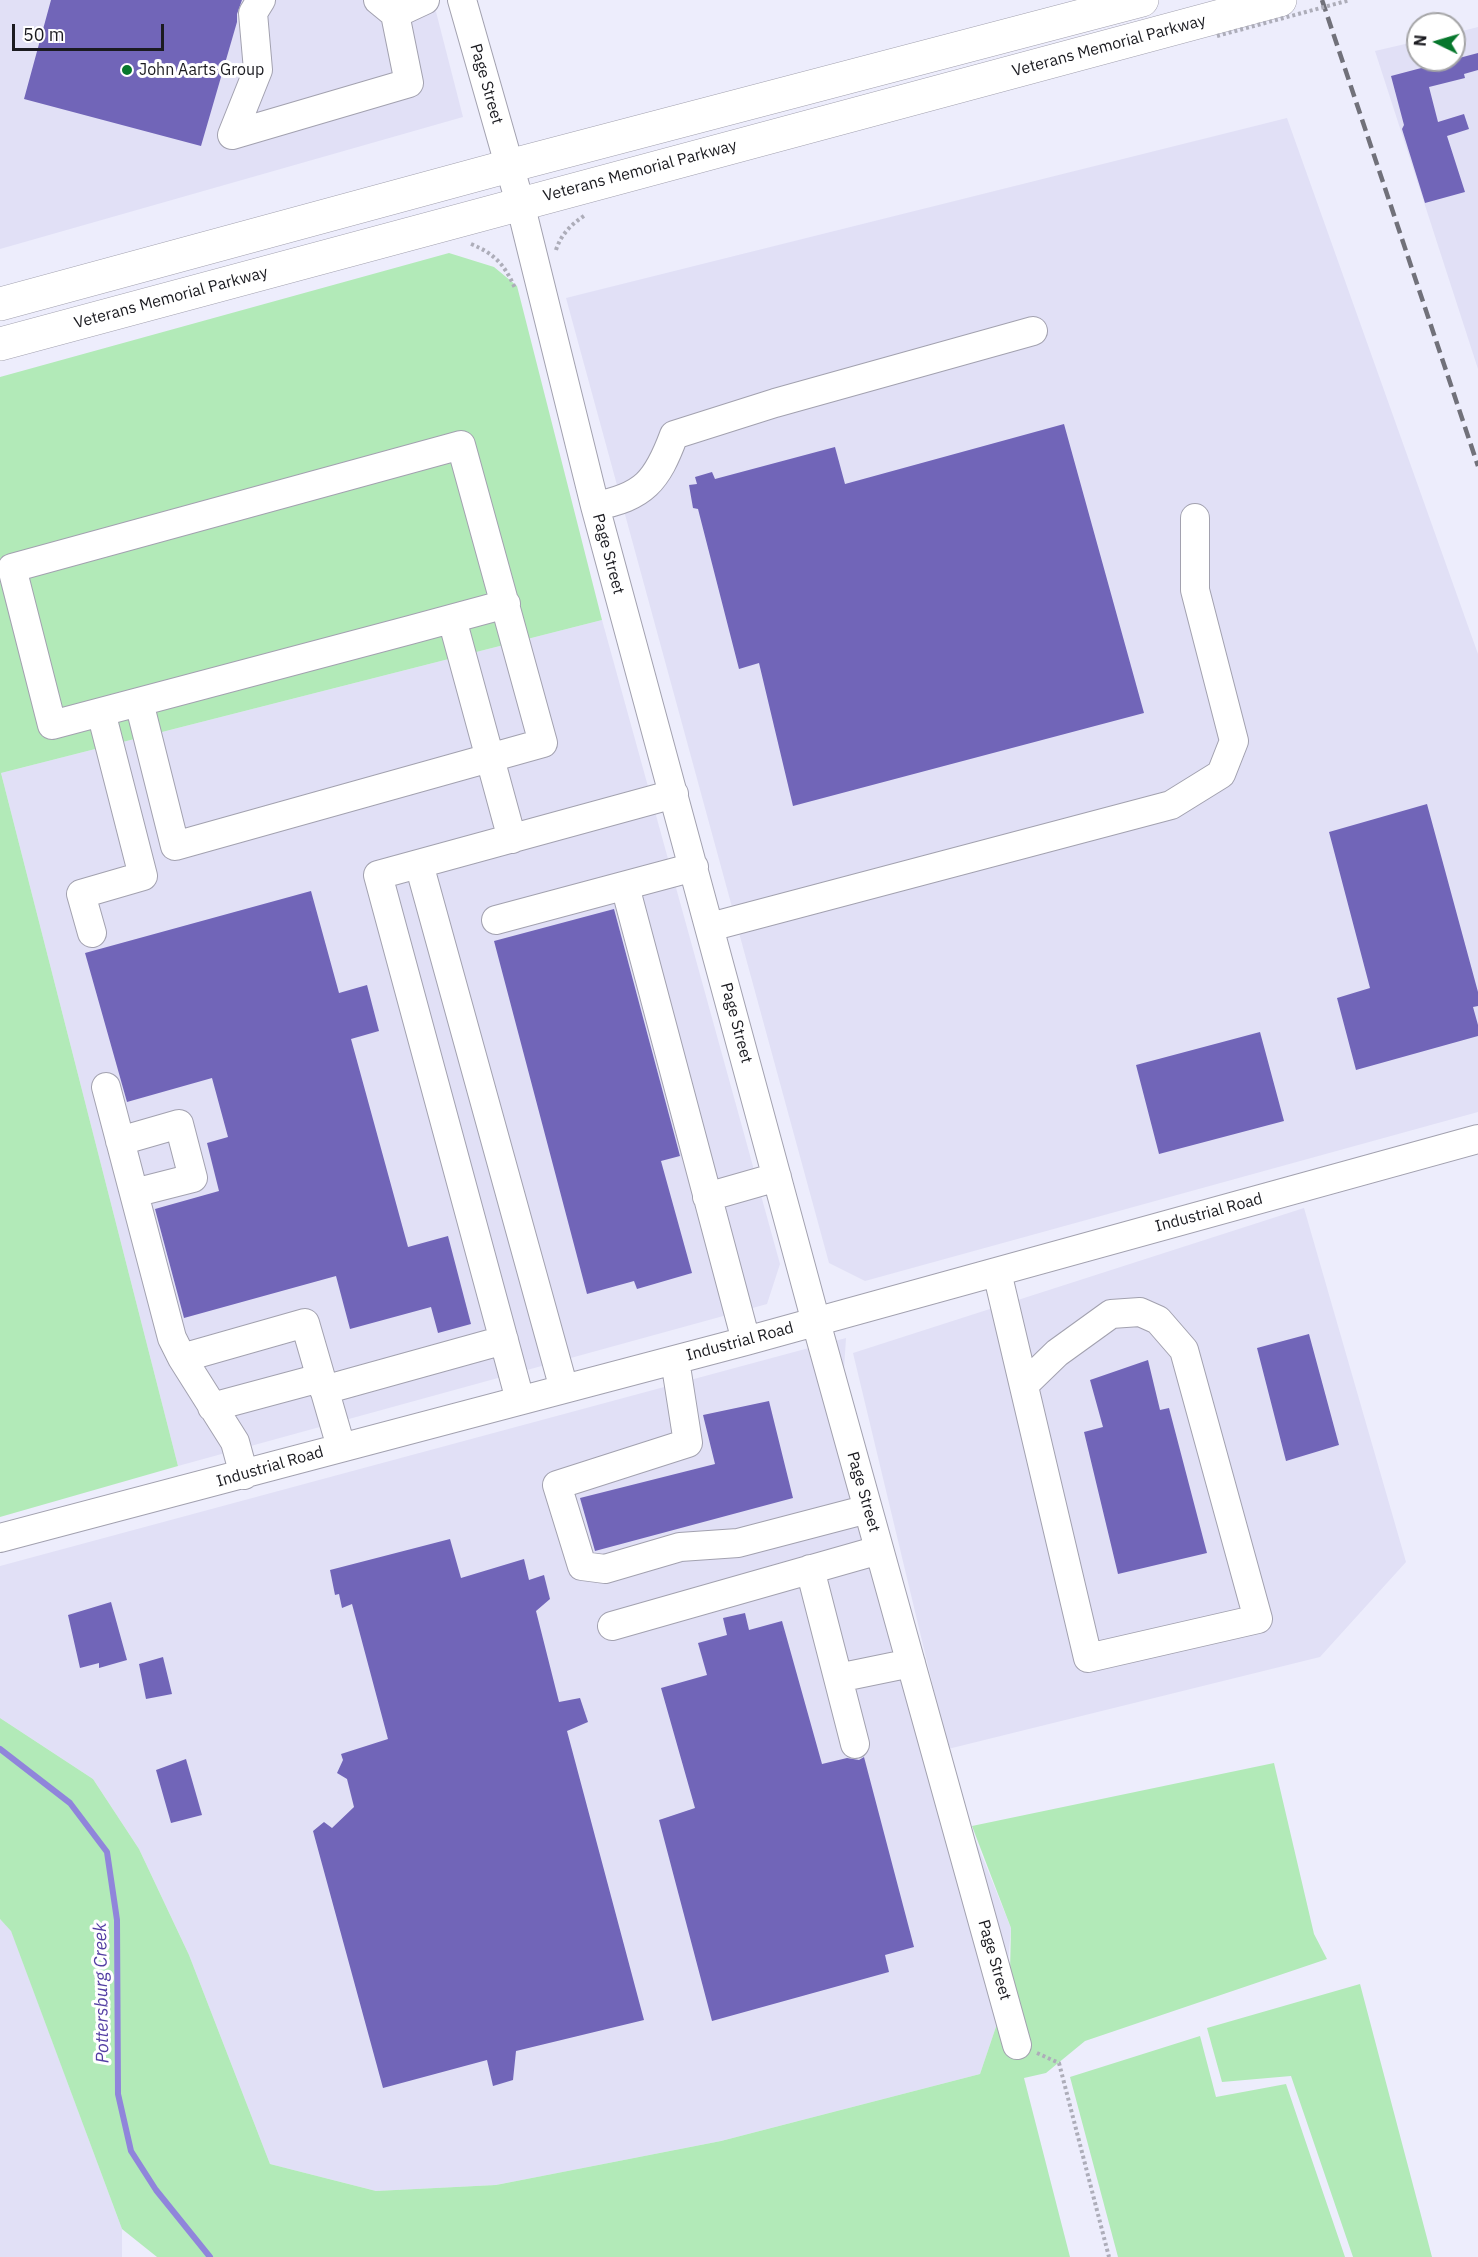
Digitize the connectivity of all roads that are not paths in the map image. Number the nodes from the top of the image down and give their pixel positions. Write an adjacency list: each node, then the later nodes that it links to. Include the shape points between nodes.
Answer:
1 (261, 0): 6 (street, via 253,13 258,69 232,135 409,83)
2 (425, 0): 6 (street)
3 (462, 0): 7 (street, Page Street)
4 (1142, 0): 7 (highway)
5 (1280, 0): 8 (highway, Veterans Memorial Parkway, via 1213,27)
6 (386, 7)
7 (508, 166): 8 (street, Page Street); 9 (highway)
8 (520, 203): 11 (highway, Veterans Memorial Parkway); 12 (street, Page Street)
9 (0, 304)
10 (1033, 331): 12 (street, via 674,435 650,481 638,493)
11 (0, 344)
12 (595, 506): 19 (street, Page Street)
13 (1195, 518): 25 (street, via 1195,590 1234,741 1221,774 1171,805)
14 (506, 604): 15 (street); 17 (street, via 461,445 12,568 52,725); 18 (street, via 543,743)
15 (452, 619): 16 (street); 18 (street)
16 (139, 702): 17 (street); 18 (street, via 175,846)
17 (101, 712): 26 (street, via 143,876 81,894)
18 (490, 758): 20 (street)
19 (674, 794): 20 (street); 22 (street, Page Street)
20 (512, 839): 21 (street)
21 (419, 864): 35 (street, via 378,875); 41 (street)
22 (694, 867): 23 (street); 25 (street, Page Street)
23 (625, 886): 24 (street); 32 (street)
24 (495, 920)
25 (710, 927): 30 (street, Page Street)
26 (92, 933)
27 (106, 1087): 29 (street)
28 (1478, 1139): 33 (street, Industrial Road)
29 (120, 1141): 31 (street); 31 (street, via 179,1125 191,1167 193,1178)
30 (777, 1177): 32 (street); 34 (street, Page Street)
31 (134, 1193): 37 (street, via 172,1338)
32 (707, 1197): 36 (street)
33 (997, 1272): 34 (street, Industrial Road); 40 (street)
34 (816, 1322): 36 (street, Industrial Road); 46 (street, Page Street)
35 (504, 1340): 39 (street); 42 (street)
36 (746, 1341): 38 (street, Industrial Road)
37 (182, 1358): 39 (street, via 305,1323); 43 (street)
38 (675, 1360): 41 (street, Industrial Road); 46 (street, via 688,1443 557,1485 582,1566 605,1569 680,1547 738,1543)
39 (322, 1384): 43 (street); 44 (street)
40 (1024, 1385): 40 (street, via 1088,1658 1258,1619 1184,1350 1158,1320 1140,1312 1111,1314 1058,1353)
41 (564, 1389): 42 (street, Industrial Road)
42 (520, 1400): 44 (street, Industrial Road)
43 (212, 1407): 45 (street, via 236,1442)
44 (341, 1447): 45 (street, Industrial Road)
45 (244, 1475): 47 (street, Industrial Road)
46 (868, 1509): 48 (street, Page Street)
47 (0, 1538)
48 (879, 1550): 49 (street); 51 (street, Page Street)
49 (810, 1569): 50 (street); 52 (street)
50 (612, 1626)
51 (911, 1663): 52 (street); 54 (street, Page Street)
52 (838, 1678): 53 (street)
53 (855, 1744)
54 (1017, 2045)

